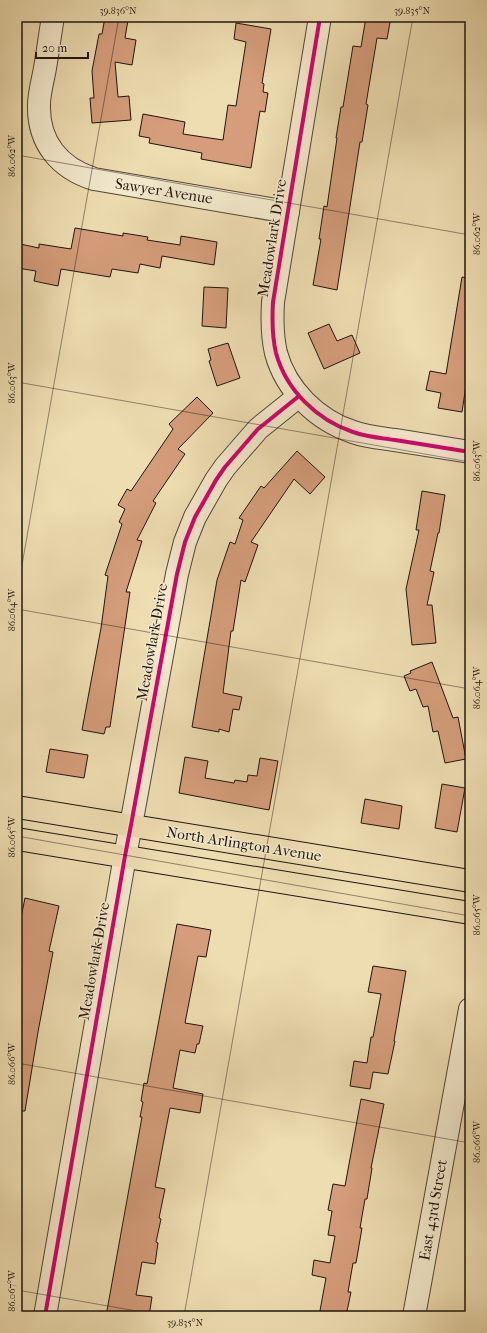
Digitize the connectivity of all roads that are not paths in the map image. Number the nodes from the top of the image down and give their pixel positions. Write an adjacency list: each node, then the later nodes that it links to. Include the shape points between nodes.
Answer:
1 (53, 17): 3 (street, Sawyer Avenue, via 39,104 42,130 50,149 64,165 74,172 94,179)
2 (320, 17): 3 (street, Meadowlark Drive)
3 (288, 212): 4 (street, Meadowlark Drive, via 273,302 272,327 278,359)
4 (299, 396): 5 (street, via 324,418 353,432); 7 (street, Meadowlark Drive, via 258,429 225,467 195,517 185,542)
5 (470, 452)
6 (17, 807): 7 (main road, North Arlington Avenue)
7 (132, 825): 9 (street, Meadowlark Drive); 10 (main road, North Arlington Avenue)
8 (17, 839): 9 (main road, North Arlington Avenue)
9 (125, 856): 11 (main road, North Arlington Avenue); 13 (street, Meadowlark Drive)
10 (470, 881)
11 (470, 913)
12 (470, 1009): 14 (street, East 43rd Street)
13 (45, 1316)
14 (414, 1316)

